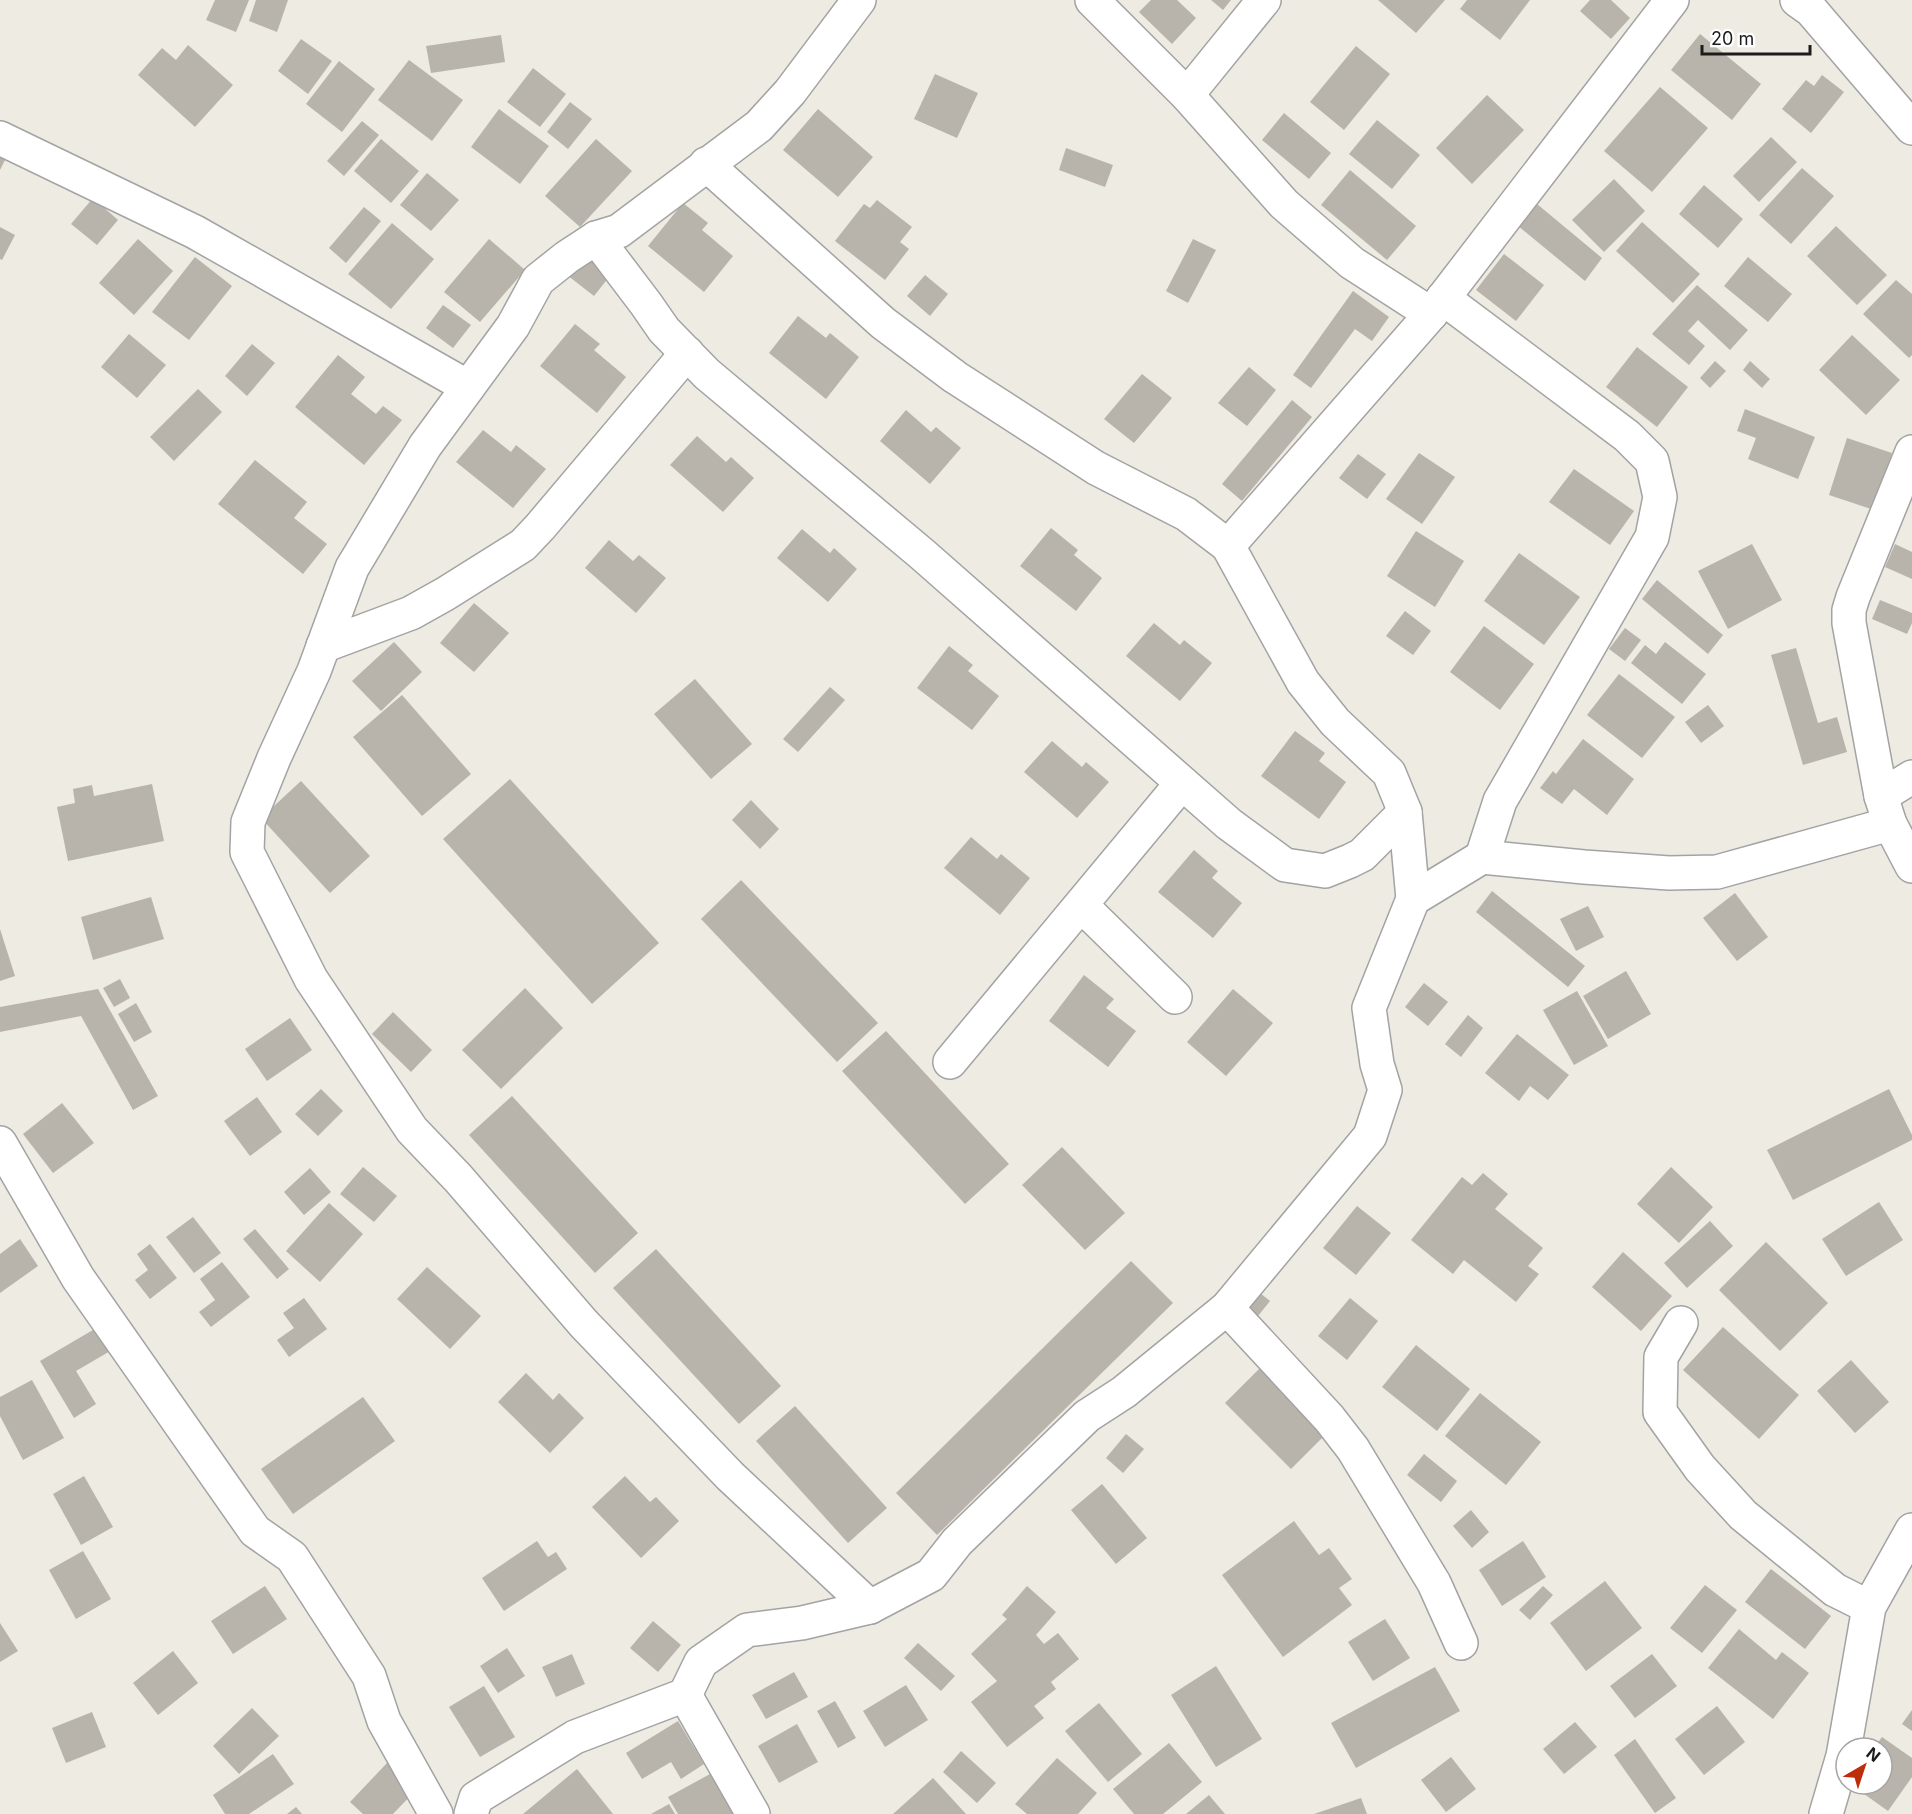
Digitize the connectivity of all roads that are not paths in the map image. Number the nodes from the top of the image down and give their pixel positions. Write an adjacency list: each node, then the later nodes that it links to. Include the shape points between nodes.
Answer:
1 (859, 0): 9 (street, via 790,92 759,126)
2 (1092, 0): 6 (street)
3 (1264, 0): 6 (street)
4 (1672, 0): 11 (street)
5 (1797, 0): 7 (street, via 1811,10)
6 (1187, 95): 11 (street, via 1284,204 1352,263)
7 (1912, 128)
8 (0, 138): 13 (street, via 195,232)
9 (706, 164): 10 (street, via 620,231); 15 (street, via 883,323 946,370 1096,468 1186,514)
10 (596, 238): 12 (street, via 664,330); 13 (street, via 538,280 513,326)
11 (1437, 306): 15 (street); 21 (street, via 1627,436 1652,461 1660,497 1652,537 1500,801)
12 (687, 353): 16 (street, via 522,545 411,613); 18 (street)
13 (468, 387): 16 (street, via 425,446 352,568)
14 (1912, 452): 19 (street, via 1849,610)
15 (1228, 546): 20 (street, via 1303,682 1335,722 1389,773)
16 (324, 646): 31 (street, via 247,832 247,852 311,979 412,1130 584,1324 730,1476)
17 (1912, 777): 19 (street)
18 (1182, 783): 20 (street, via 1285,865 1325,870 1362,855); 24 (street)
19 (1886, 810): 21 (street, via 1717,872 1670,873); 22 (street)
20 (1405, 812): 23 (street)
21 (1482, 856): 23 (street)
22 (1912, 866)
23 (1413, 899): 28 (street, via 1370,1008 1377,1064 1385,1090 1370,1136)
24 (1081, 905): 25 (street); 26 (street)
25 (1174, 997)
26 (950, 1062)
27 (0, 1143): 35 (street, via 78,1278 255,1531 292,1557 369,1676 384,1721)
28 (1227, 1308): 31 (street, via 1124,1392 1087,1416 957,1542 931,1575); 33 (street, via 1353,1449 1434,1582)
29 (1681, 1323): 32 (street, via 1661,1357 1660,1412 1700,1467 1743,1515 1835,1590)
30 (1912, 1530): 32 (street)
31 (870, 1607): 34 (street, via 802,1623 747,1630 701,1662)
32 (1869, 1607): 38 (street, via 1843,1756)
33 (1461, 1643)
34 (686, 1695): 36 (street, via 575,1737 476,1798); 37 (street)
35 (436, 1814)
36 (471, 1814)
37 (753, 1814)
38 (1826, 1814)

